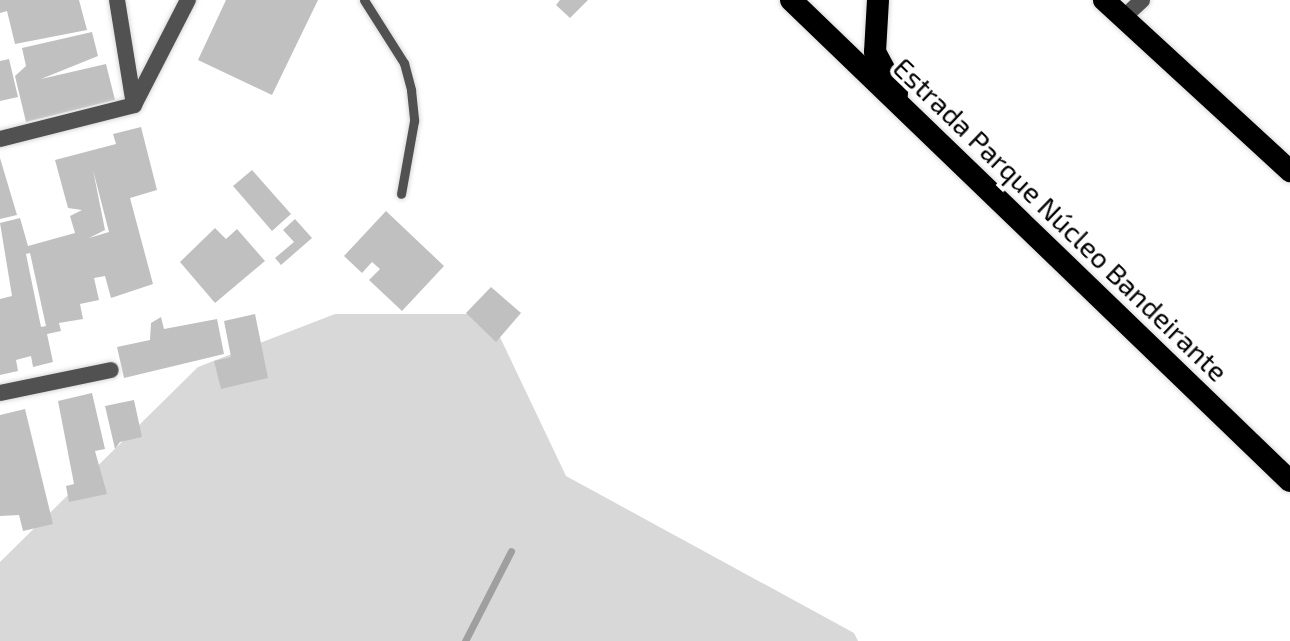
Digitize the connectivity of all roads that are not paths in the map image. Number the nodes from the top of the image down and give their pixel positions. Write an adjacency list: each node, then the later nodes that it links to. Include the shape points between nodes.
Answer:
1 (117, 0): 9 (street)
2 (188, 0): 9 (street)
3 (364, 0): 15 (lane, via 404,63 411,90 414,121)
4 (791, 0): 10 (highway, Estrada Parque Núcleo Bandeirante)
5 (878, 0): 10 (highway, via 875,52)
6 (1104, 0): 8 (highway)
7 (1142, 0): 8 (street)
8 (1123, 18): 13 (highway)
9 (134, 105): 11 (street)
10 (906, 111): 18 (highway, Estrada Parque Núcleo Bandeirante)
11 (0, 139)
12 (1290, 149): 13 (lane)
13 (1267, 150): 14 (highway)
14 (1290, 171)
15 (401, 194)
16 (111, 370): 17 (street)
17 (0, 393)
18 (1290, 481)

